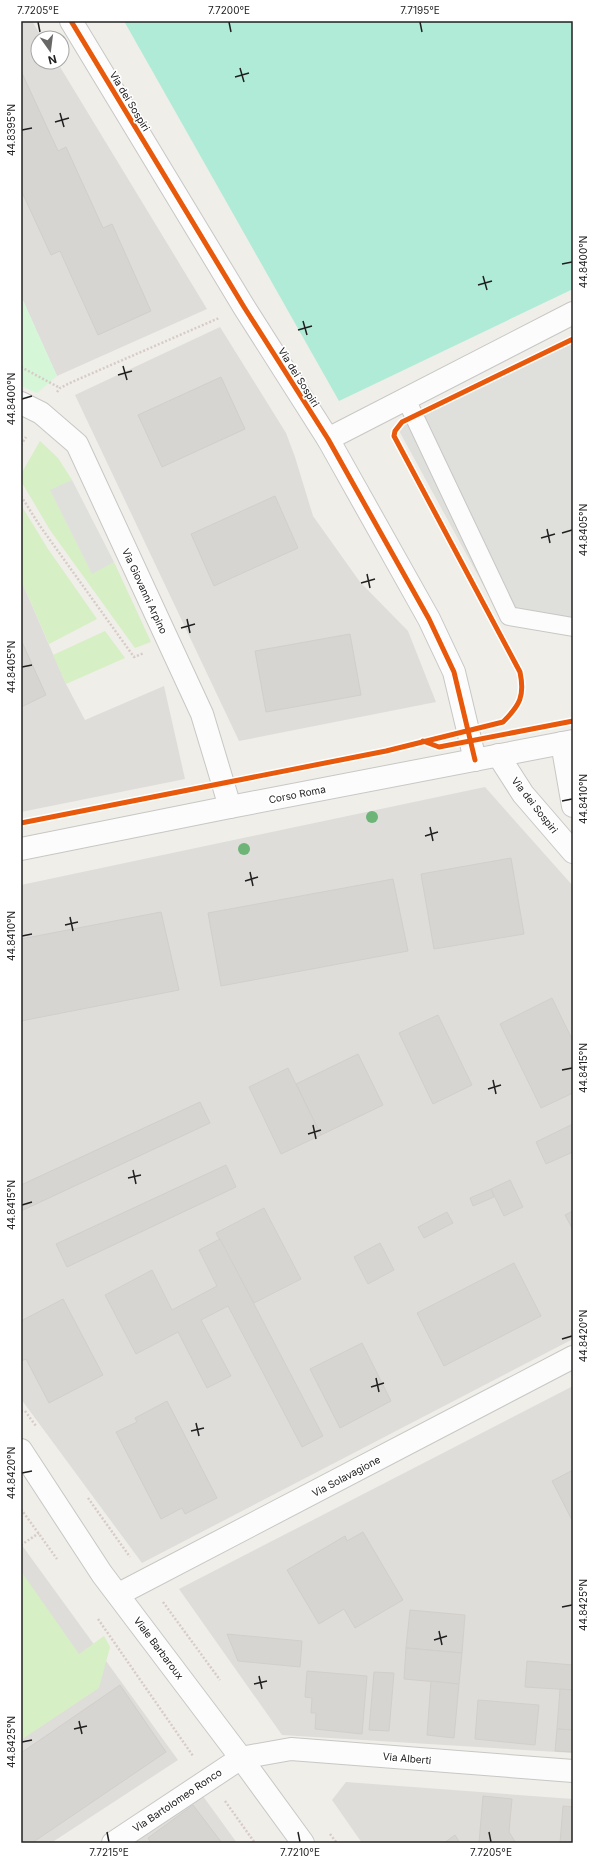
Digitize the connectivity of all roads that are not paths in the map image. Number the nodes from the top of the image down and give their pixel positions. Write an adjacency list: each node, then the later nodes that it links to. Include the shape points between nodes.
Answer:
1 (71, 21): 5 (street, Via dei Sospiri, via 244,307)
2 (573, 313): 3 (street)
3 (406, 399): 5 (street); 6 (lane, via 509,616)
4 (21, 403): 11 (street, Via Giovanni Arpino, via 41,413 77,444 202,714)
5 (328, 439): 9 (street, Via dei Sospiri, via 429,619 451,665)
6 (573, 627)
7 (568, 742): 8 (street, Corso Roma); 10 (street)
8 (498, 756): 9 (street, Corso Roma); 13 (street, Via dei Sospiri, via 523,794)
9 (475, 760): 11 (street, Corso Roma)
10 (573, 806)
11 (230, 807): 12 (street, Corso Roma)
12 (21, 849)
13 (573, 852)
14 (573, 1357): 16 (street, Via Solavagione)
15 (21, 1450): 16 (street, Viale Barbaroux, via 102,1574)
16 (119, 1594): 17 (street, Viale Barbaroux)
17 (241, 1758): 18 (street, Via Alberti, via 291,1749); 19 (street, Via Bartolomeo Ronco); 20 (street, Viale Barbaroux)
18 (573, 1771)
19 (113, 1843)
20 (303, 1843)

